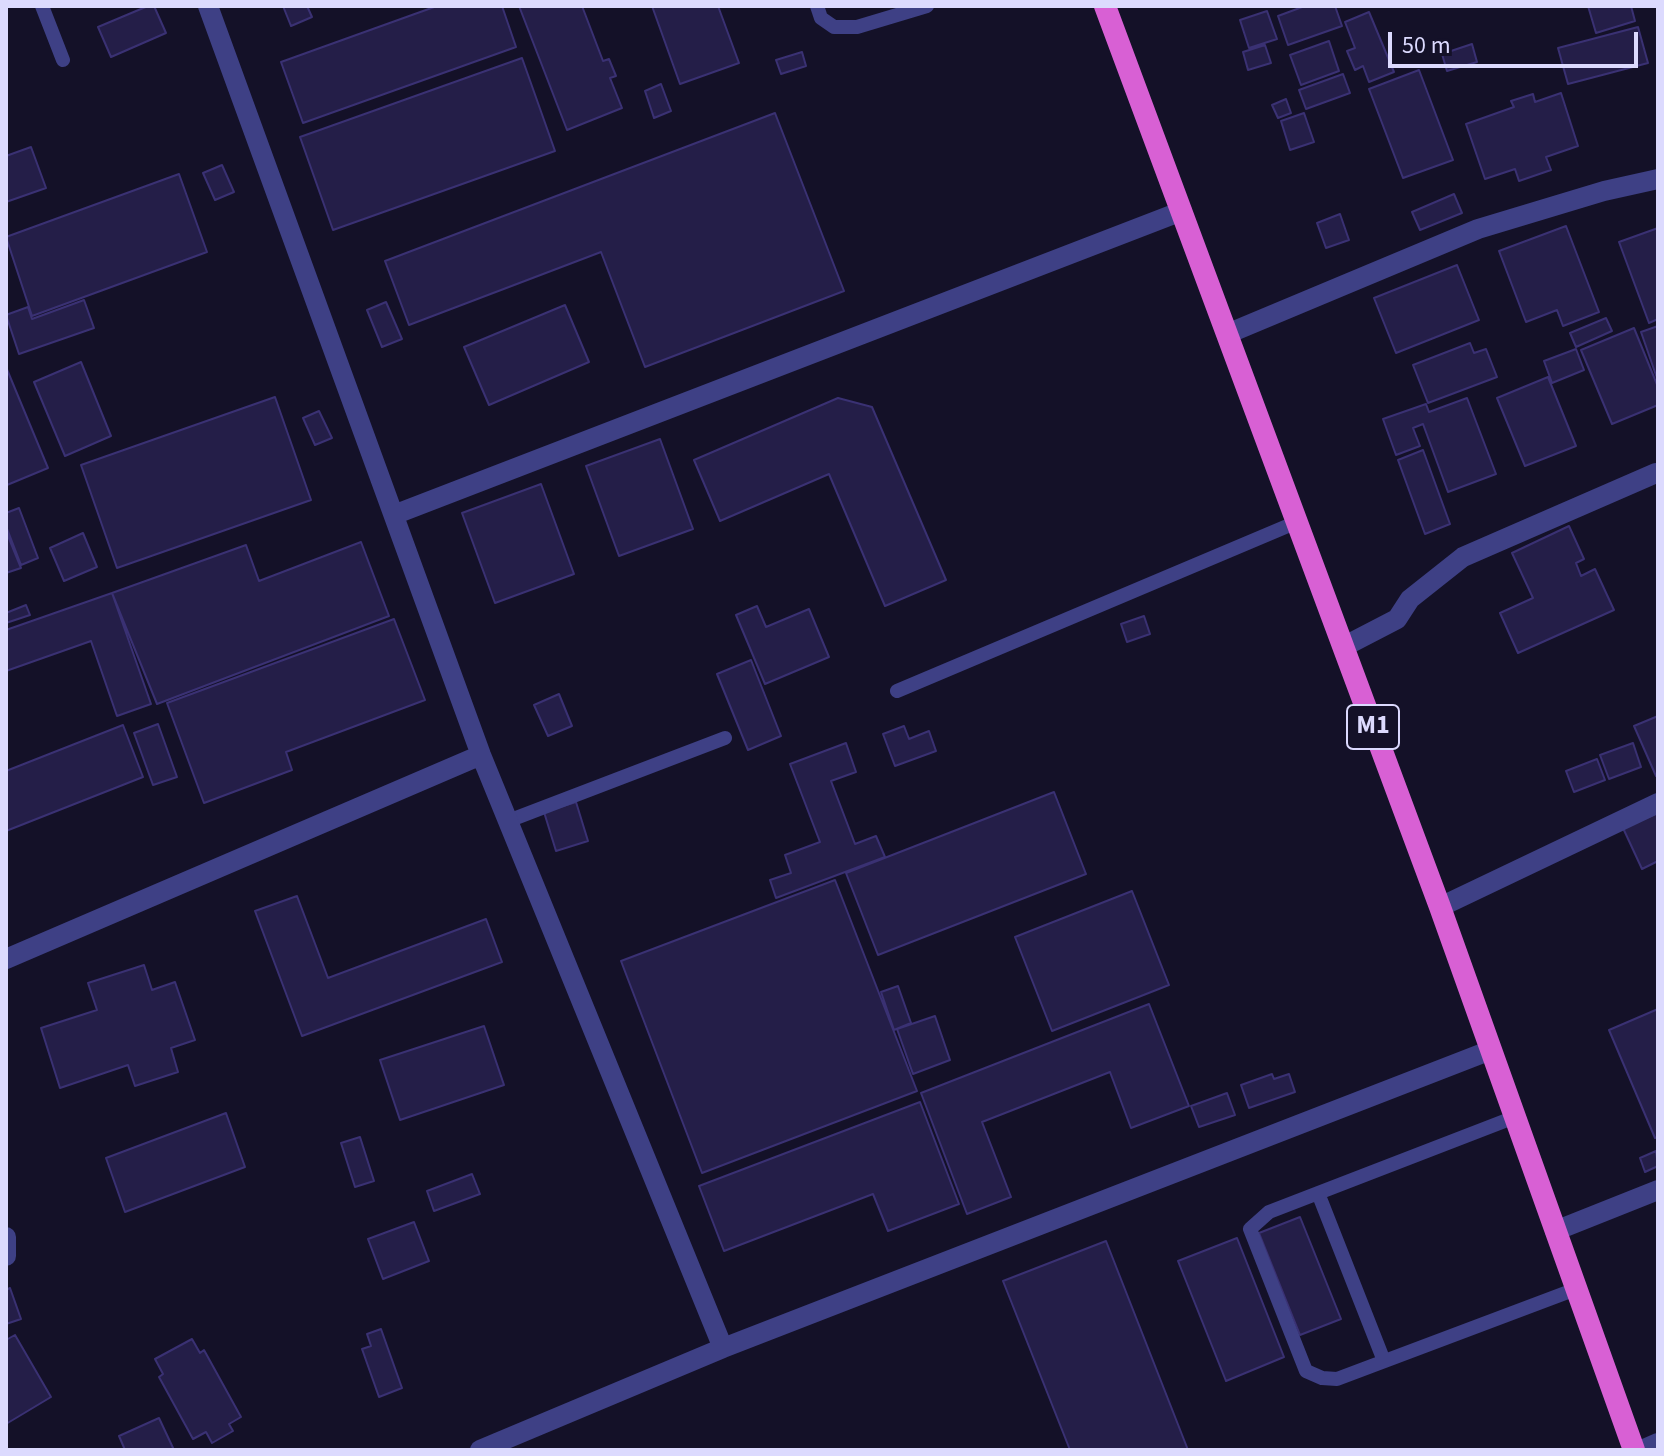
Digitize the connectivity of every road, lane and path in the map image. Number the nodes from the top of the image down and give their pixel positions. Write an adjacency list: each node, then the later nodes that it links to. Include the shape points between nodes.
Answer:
1 (42, 6): 6 (lane)
2 (208, 6): 11 (street)
3 (817, 6): 4 (lane, via 821,18 834,27 857,27)
4 (927, 6)
5 (1105, 6): 8 (highway, M1)
6 (63, 60)
7 (1658, 179): 9 (street, via 1478,229)
8 (1182, 211): 9 (highway, M1); 11 (street)
9 (1227, 334): 12 (highway, M1)
10 (1656, 473): 13 (street, via 1463,557 1410,599 1397,619)
11 (396, 514): 16 (street)
12 (1297, 522): 13 (highway, M1); 14 (lane)
13 (1343, 647): 19 (highway, M1)
14 (897, 691)
15 (725, 738): 18 (lane)
16 (481, 755): 18 (street); 20 (street)
17 (1658, 803): 19 (street)
18 (508, 821): 29 (street)
19 (1440, 907): 21 (highway, M1)
20 (6, 959)
21 (1491, 1050): 22 (highway, M1); 29 (street)
22 (1515, 1117): 24 (lane); 25 (highway, M1)
23 (1658, 1190): 25 (street)
24 (1318, 1193): 30 (lane); 30 (lane, via 1269,1212 1250,1229 1306,1371 1337,1379)
25 (1555, 1231): 28 (highway, M1)
26 (6, 1237): 27 (street)
27 (6, 1256)
28 (1576, 1289): 30 (lane); 33 (highway, M1)
29 (723, 1348): 32 (street)
30 (1384, 1361)
31 (1658, 1443): 34 (street)
32 (480, 1450)
33 (1634, 1450)
34 (1642, 1450)

